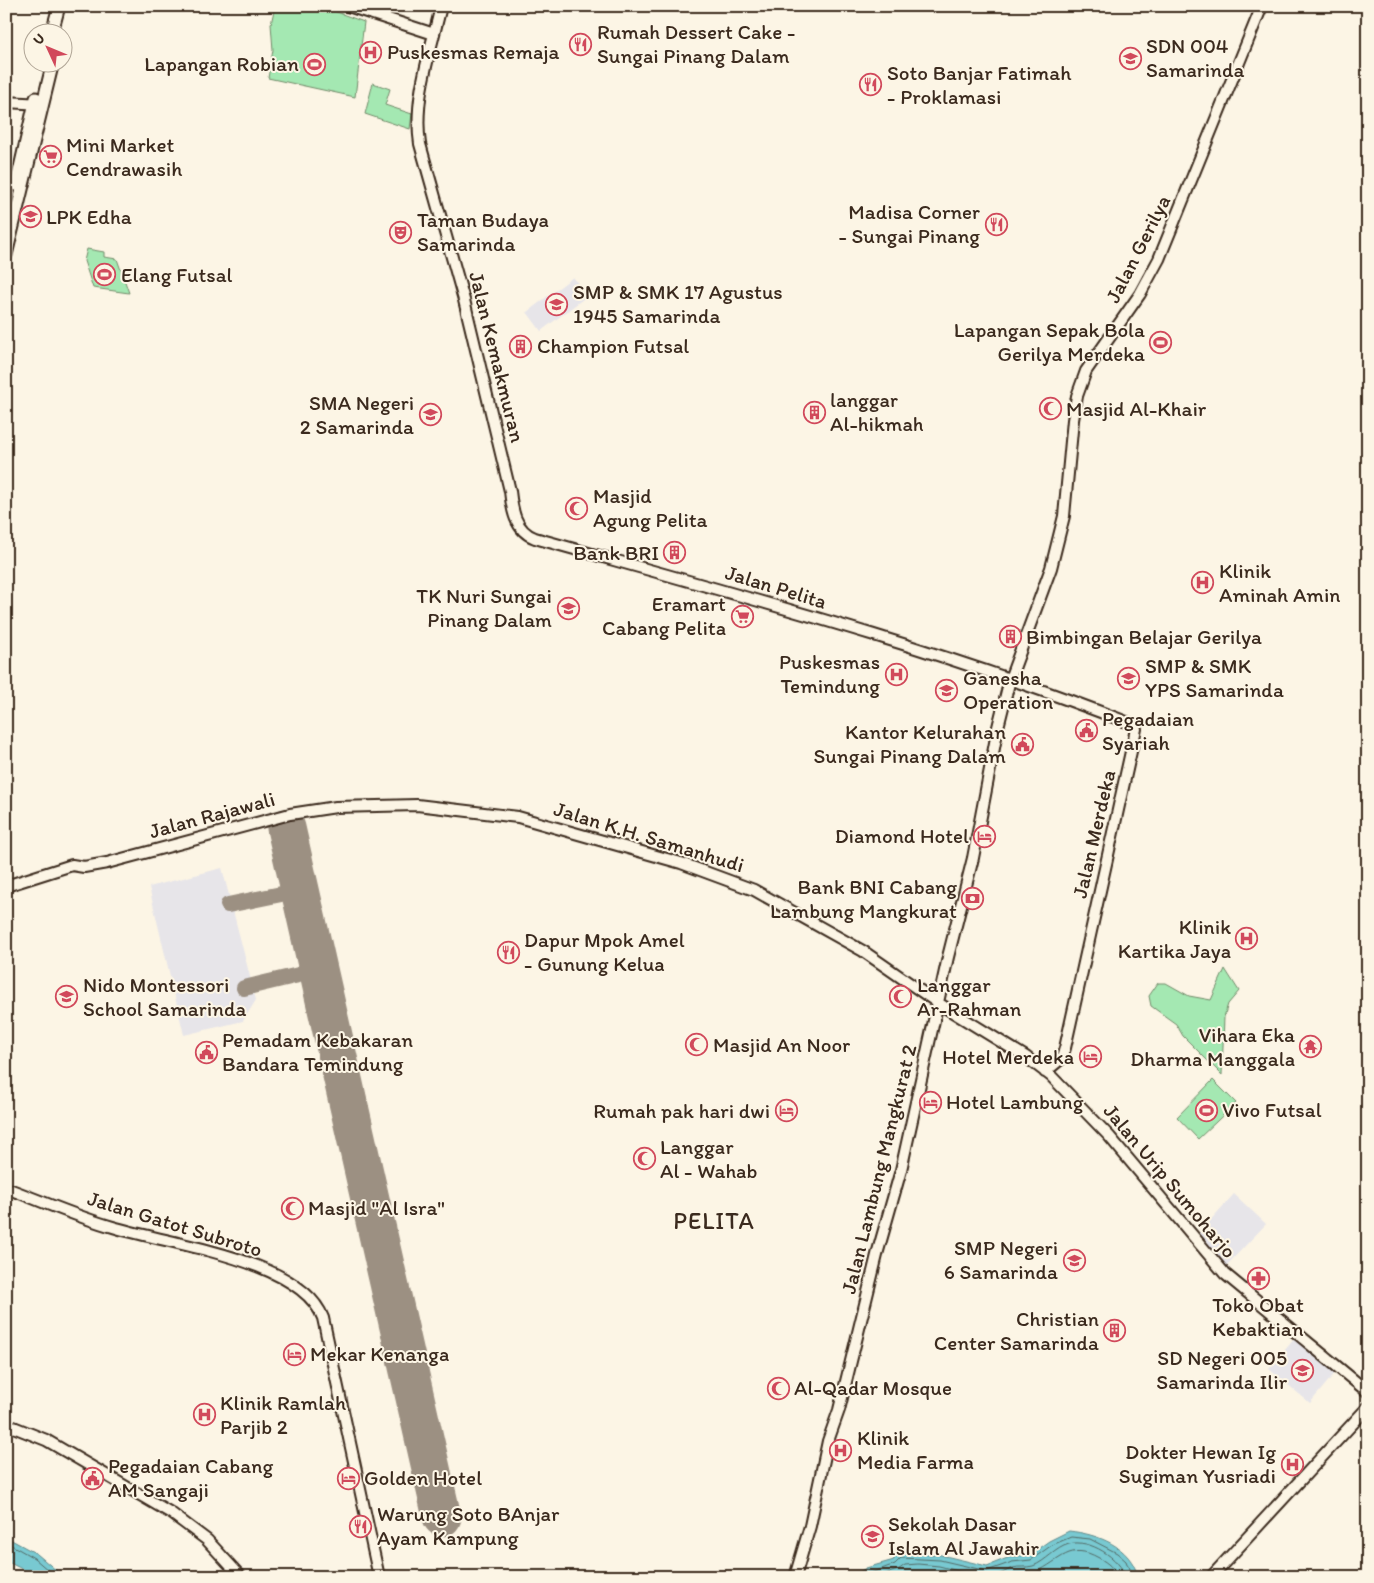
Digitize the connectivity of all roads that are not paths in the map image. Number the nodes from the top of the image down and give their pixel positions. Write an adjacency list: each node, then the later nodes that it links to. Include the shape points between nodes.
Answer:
1 (59, 6): 6 (main road)
2 (67, 6): 7 (main road)
3 (348, 6): 8 (street)
4 (441, 6): 8 (street, Jalan Kemakmuran)
5 (1262, 6): 16 (street, Jalan Gerilya, via 1159,258 1140,294 1082,380 1072,420 1058,538 1045,586)
6 (55, 22)
7 (63, 22)
8 (434, 34): 15 (street, Jalan Kemakmuran, via 418,121 420,144 464,300 514,515)
9 (43, 72): 12 (main road)
10 (49, 72): 12 (main road)
11 (6, 102): 12 (street)
12 (38, 103): 13 (main road); 14 (main road)
13 (6, 226)
14 (6, 255)
15 (529, 535): 16 (street, Jalan Pelita, via 803,614)
16 (1010, 679): 19 (street, Jalan Lambung Mangkurat 2, via 973,858); 20 (street, Jalan Merdeka, via 1129,723 1136,730 1065,1048 1062,1058)
17 (318, 809): 18 (street, Jalan Rajawali, via 92,866 72,865); 19 (street, Jalan K.H. Samanhudi, via 417,805 505,815 681,862 775,900 863,951)
18 (6, 886)
19 (938, 1003): 20 (street, Jalan Urip Sumoharjo); 27 (street, Jalan Lambung Mangkurat 2, via 901,1170)
20 (1045, 1072): 22 (street, Jalan Urip Sumoharjo, via 1109,1136 1225,1274)
21 (6, 1188): 26 (street, Jalan Gatot Subroto, via 110,1226 235,1257 291,1282 308,1296 324,1318)
22 (1368, 1392)
23 (1368, 1408): 28 (street)
24 (6, 1424): 25 (street, via 36,1435 171,1513 207,1540)
25 (241, 1577)
26 (379, 1577)
27 (795, 1577)
28 (1211, 1577)

